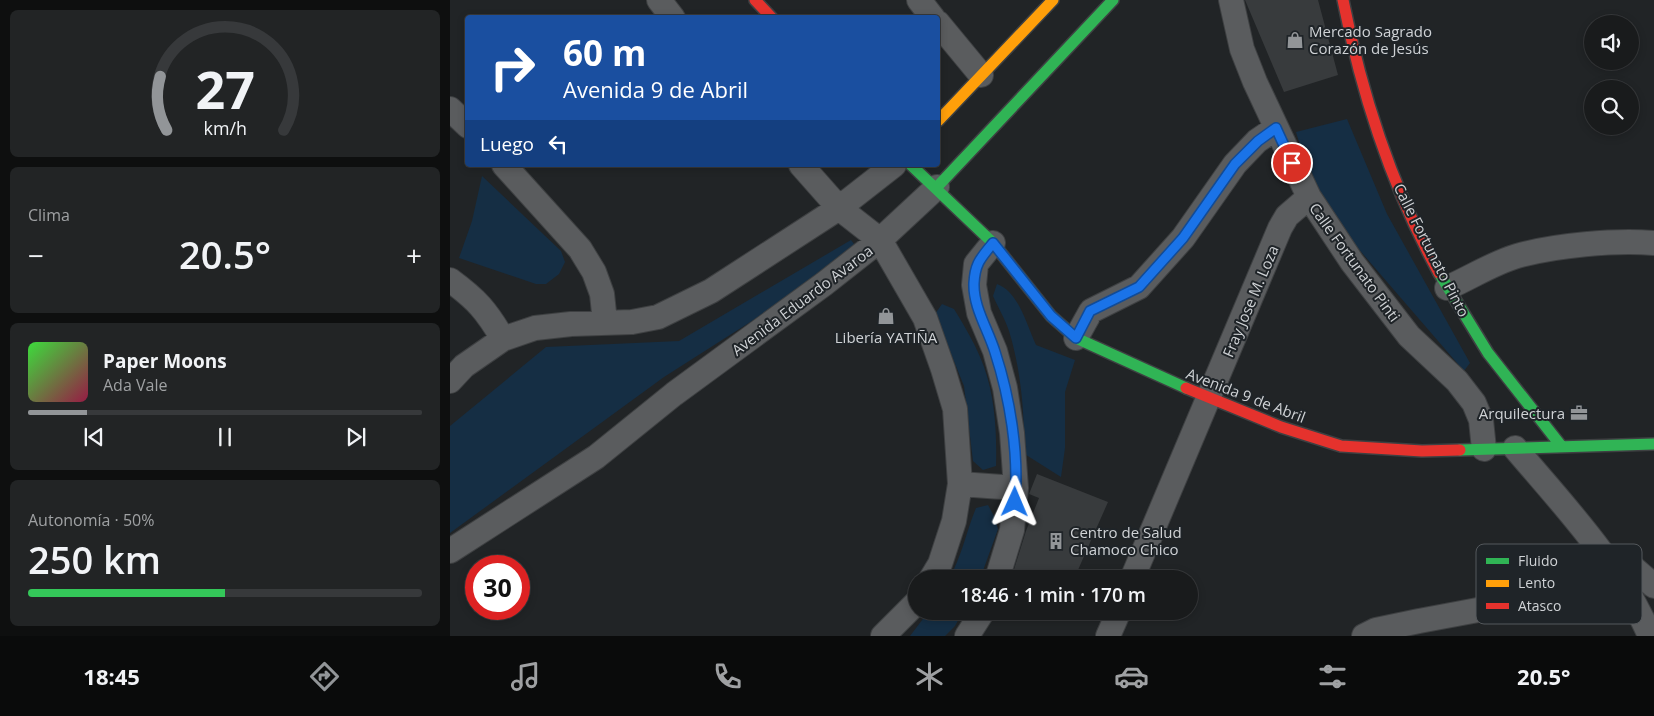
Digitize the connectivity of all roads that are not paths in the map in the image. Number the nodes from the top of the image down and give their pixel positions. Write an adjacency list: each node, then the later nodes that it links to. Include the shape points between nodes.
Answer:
1 (659, 0): 8 (street)
2 (755, 0): 9 (main road)
3 (919, 0): 10 (street)
4 (1053, 0): 12 (main road)
5 (1113, 0): 21 (main road, Avenida Eduardo Avaroa)
6 (1231, 0): 16 (street, Calle Fortunato Pinti, via 1242,49)
7 (1343, 0): 28 (main road, Calle Fortunato Pinto, via 1372,117 1405,204)
8 (671, 15)
9 (769, 15)
10 (931, 15)
11 (940, 25): 12 (street)
12 (981, 75): 14 (main road)
13 (450, 109): 15 (street)
14 (940, 119)
15 (465, 123)
16 (1276, 128): 22 (street, Calle Fortunato Pinti); 30 (street, via 1235,164 1183,238 1139,287 1090,311)
17 (506, 167): 29 (street, via 580,249 602,294)
18 (803, 167): 23 (street)
19 (891, 167): 23 (street)
20 (913, 167): 21 (main road, Avenida 9 de Abril)
21 (936, 187): 24 (street, Avenida Eduardo Avaroa); 25 (main road, Avenida 9 de Abril)
22 (1309, 197): 33 (street, Fray Jose M. Loza, via 1287,216 1280,228); 37 (street, Calle Fortunato Pinti, via 1352,262 1409,336 1457,381 1474,404 1481,420)
23 (839, 208): 24 (street); 29 (street, via 711,291 658,317 632,322)
24 (880, 240): 38 (street, via 925,318 944,369 955,408); 41 (street, Avenida Eduardo Avaroa, via 674,394 596,457)
25 (993, 243): 30 (main road, Avenida 9 de Abril, via 1051,316); 39 (street, via 976,264 974,285 979,313 1005,388)
26 (1654, 243): 28 (street, via 1578,245 1516,256)
27 (450, 280): 31 (street, via 487,312)
28 (1447, 288): 35 (main road, Calle Fortunato Pinto, via 1514,390)
29 (605, 322): 31 (street, via 535,328)
30 (1076, 338): 33 (main road, Avenida 9 de Abril)
31 (503, 339): 32 (street, via 464,366)
32 (450, 381)
33 (1209, 398): 37 (main road, Avenida 9 de Abril, via 1281,427 1341,446 1422,451); 44 (street, Fray Jose M. Loza)
34 (1654, 444): 35 (main road, Avenida 9 de Abril)
35 (1562, 446): 36 (main road, Avenida 9 de Abril)
36 (1514, 448): 37 (main road, Avenida 9 de Abril); 40 (street)
37 (1484, 449)
38 (960, 484): 39 (street); 42 (street, via 954,520)
39 (1016, 488): 43 (street, via 1012,530)
40 (1594, 544)
41 (450, 551)
42 (936, 570)
43 (1000, 570)
44 (1136, 570)
45 (1642, 576): 46 (street)
46 (1654, 586)
47 (1476, 610): 55 (street, via 1376,630)
48 (908, 611): 52 (street)
49 (1642, 617): 56 (street)
50 (977, 620): 53 (street)
51 (1114, 620): 54 (street)
52 (883, 636)
53 (967, 636)
54 (1108, 636)
55 (1364, 636)
56 (1650, 636)

